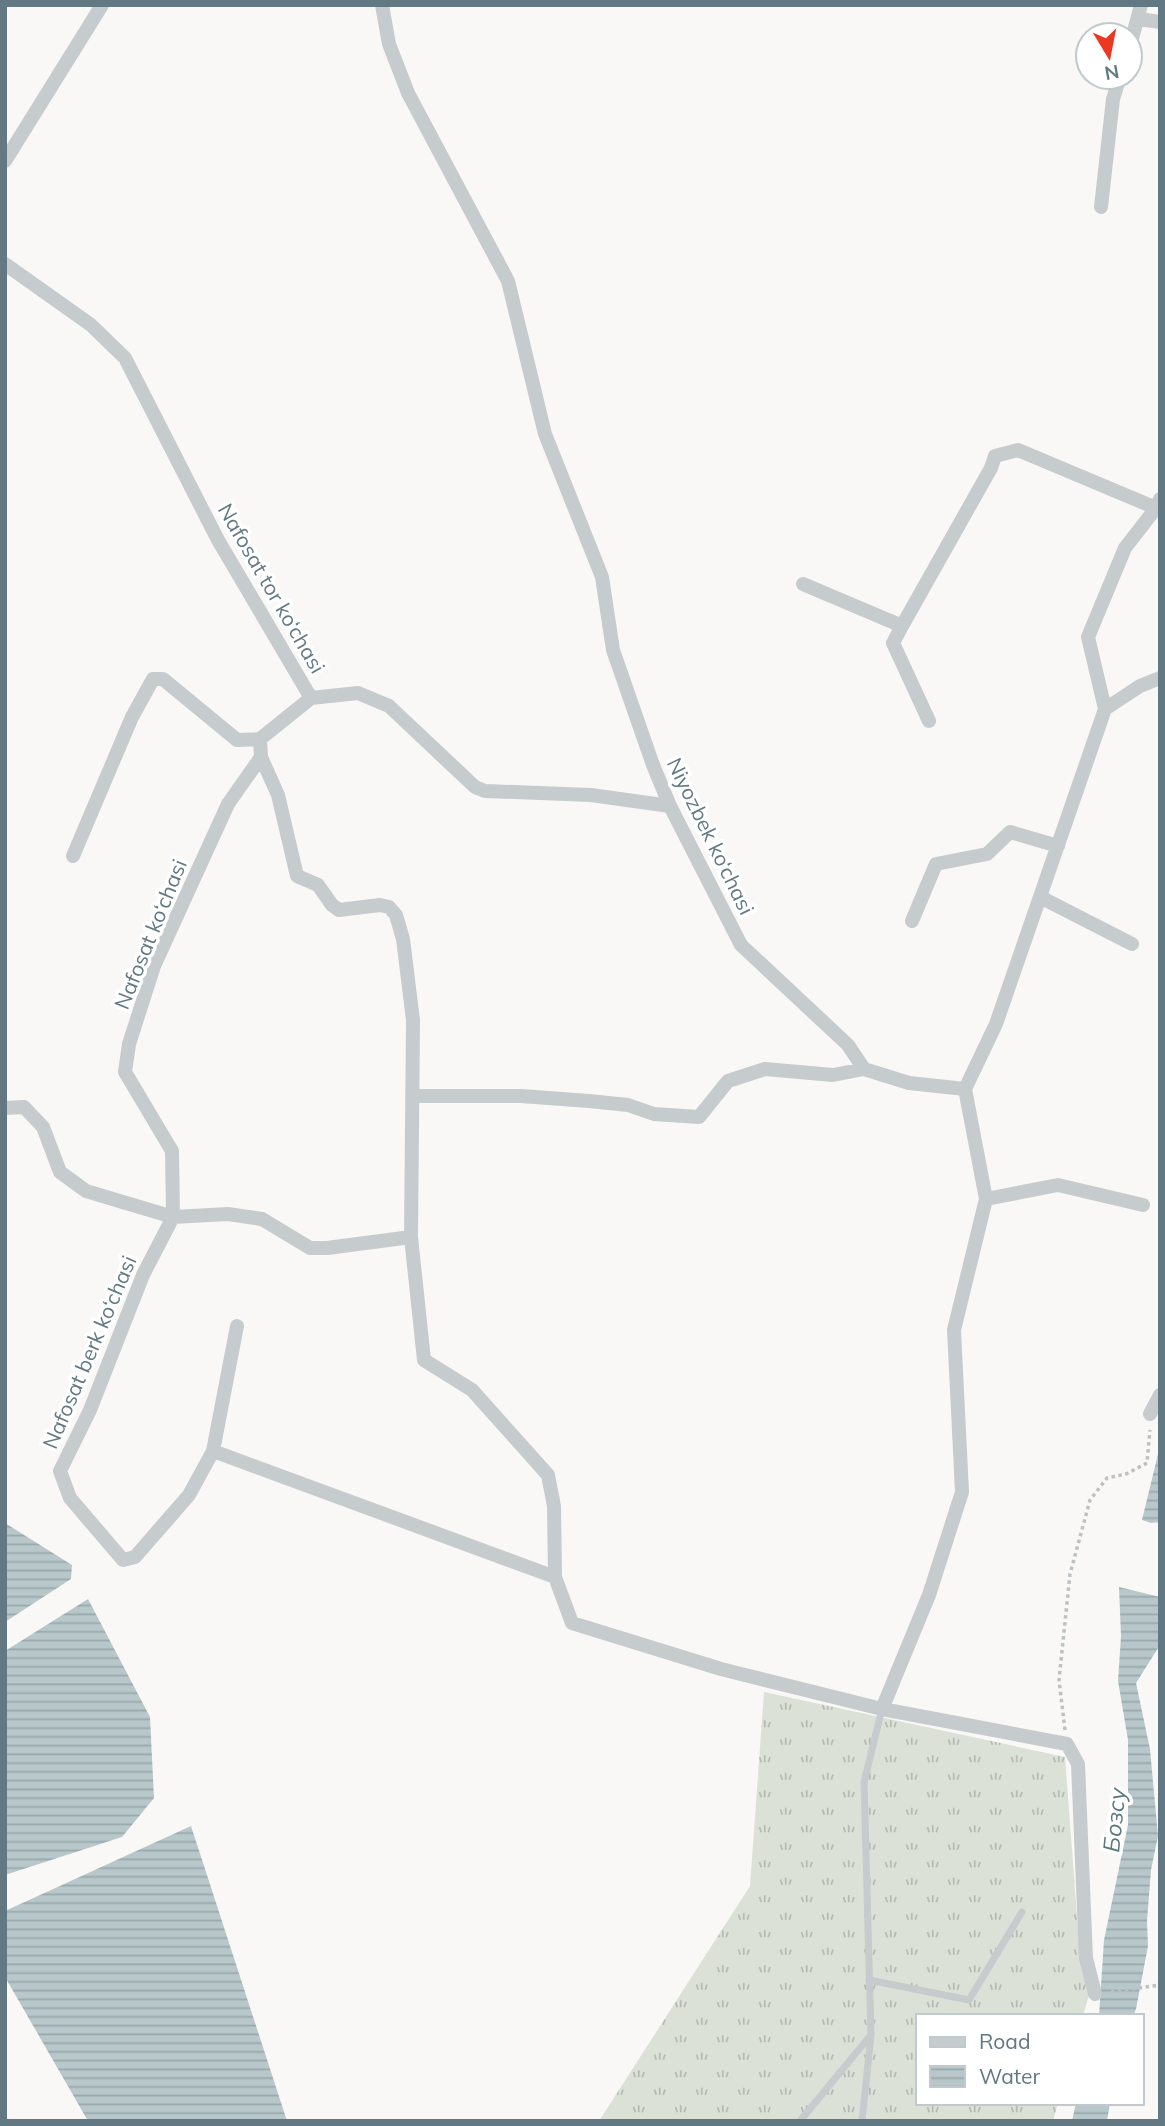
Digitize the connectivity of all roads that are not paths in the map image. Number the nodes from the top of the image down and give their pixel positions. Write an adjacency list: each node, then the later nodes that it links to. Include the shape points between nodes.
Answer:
1 (102, 5): 6 (street)
2 (382, 5): 18 (street, Niyozbek ko‘chasi, via 389,44 408,93 508,281 545,434 602,577 613,650)
3 (1140, 12): 4 (street)
4 (1160, 22)
5 (1116, 91): 7 (street)
6 (5, 161)
7 (1101, 207)
8 (5, 264): 13 (street, Nafosat tor ko‘chasi, via 91,325 125,358 218,540)
9 (1158, 504): 11 (street, via 1018,450 995,456); 14 (street, via 1125,548 1088,637)
10 (803, 584): 11 (street)
11 (902, 626): 15 (street, via 893,643)
12 (1160, 678): 14 (street)
13 (311, 698): 16 (street); 18 (street, Nafosat tor ko‘chasi, via 358,693 389,706 485,791 591,795)
14 (1105, 709): 19 (street)
15 (929, 721)
16 (260, 739): 17 (street); 20 (street, via 237,740 163,679 153,678)
17 (261, 757): 26 (street, via 278,795 297,876 318,885 339,910 380,905 396,915 413,1020); 30 (street, Nafosat ko‘chasi, via 228,804 154,966 129,1044 125,1072 172,1151)
18 (670, 806): 24 (street, Niyozbek ko‘chasi, via 741,945 848,1045)
19 (1058, 846): 21 (street); 22 (street, via 1010,832 987,854 936,864)
20 (73, 856)
21 (1040, 897): 23 (street); 25 (street, via 996,1024)
22 (912, 921)
23 (1132, 944)
24 (864, 1069): 25 (street, via 909,1083); 26 (street, via 833,1075 765,1069 728,1081 699,1117 654,1114 628,1105 521,1096)
25 (965, 1088): 28 (street)
26 (413, 1096): 31 (street)
27 (5, 1108): 30 (street, via 24,1107 43,1127 60,1172 86,1192)
28 (986, 1199): 29 (street, via 1058,1185); 37 (street, via 954,1330 962,1492 929,1595)
29 (1143, 1205)
30 (173, 1217): 31 (street, via 228,1214 262,1219 310,1248); 35 (street, Nafosat berk ko‘chasi, via 143,1275 61,1471 71,1498 123,1560 135,1557 189,1495)
31 (411, 1237): 36 (street, via 424,1360 472,1390 548,1475 554,1506)
32 (237, 1326): 35 (street, Nafosat berk ko‘chasi)
33 (1160, 1395): 34 (street)
34 (1150, 1414)
35 (213, 1451): 36 (street)
36 (555, 1577): 37 (street, via 572,1623 721,1669)
37 (882, 1709): 39 (lane, via 864,1783); 40 (street, via 1067,1744 1079,1764 1086,1958)
38 (1022, 1912): 39 (lane, via 969,2000)
39 (869, 1980): 41 (lane)
40 (1095, 1994)
41 (871, 2035): 42 (lane); 43 (lane)
42 (800, 2121)
43 (862, 2121)

